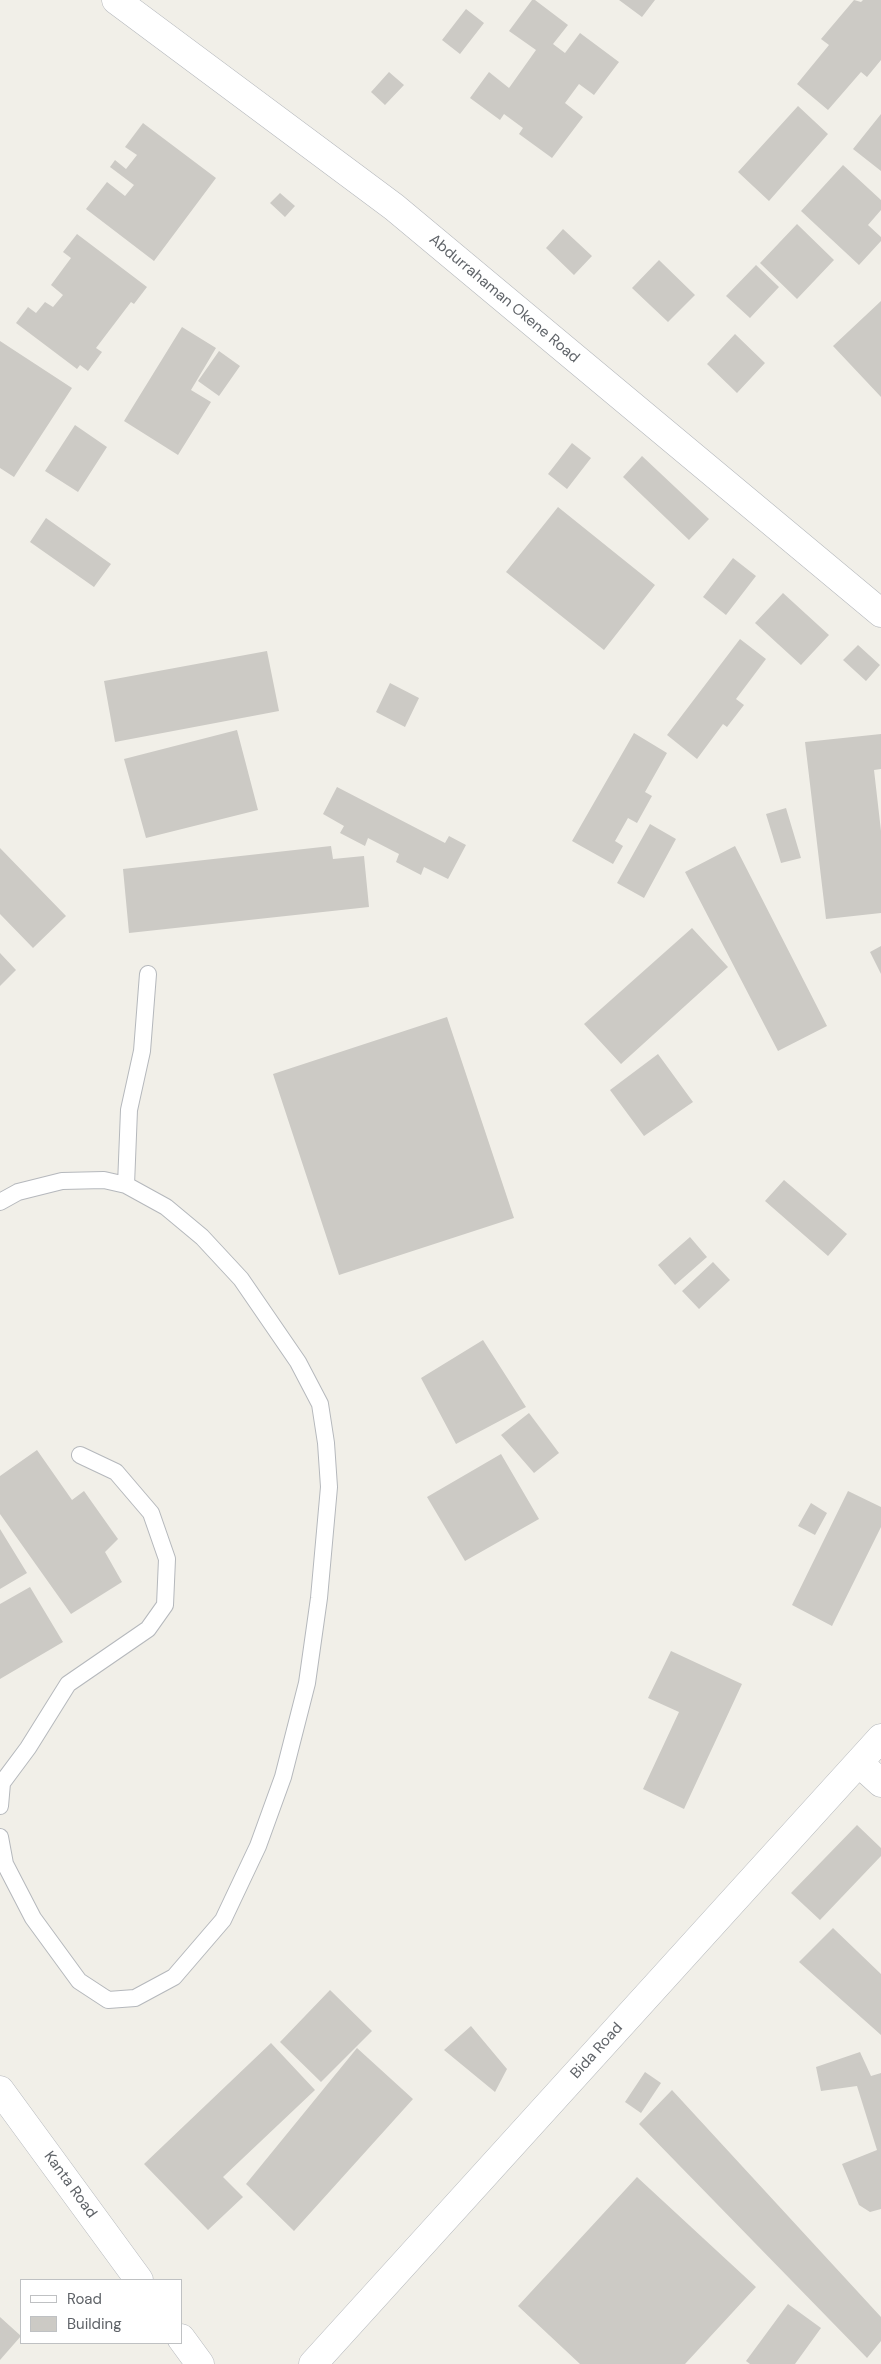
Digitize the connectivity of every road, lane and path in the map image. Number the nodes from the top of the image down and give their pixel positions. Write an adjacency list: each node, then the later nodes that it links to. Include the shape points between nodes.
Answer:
1 (116, 0): 2 (street, Abdurrahaman Okene Road, via 394,207)
2 (881, 613)
3 (148, 974): 4 (lane, via 142,1051 128,1110)
4 (126, 1185): 5 (lane, via 104,1180 62,1181 18,1192); 11 (lane, via 166,1207 202,1237 241,1279 298,1362 320,1404 329,1487 307,1683 284,1777 258,1846 223,1920 174,1977 135,1998 108,2000 79,1981 33,1918 5,1864)
5 (0, 1202)
6 (80, 1455): 10 (lane, via 116,1472 151,1513 167,1559 165,1605 148,1629 68,1684 2,1783)
7 (881, 1738): 8 (street, Bida Road)
8 (859, 1762): 9 (street); 16 (street, Bida Road)
9 (881, 1783)
10 (0, 1806)
11 (0, 1837)
12 (0, 2090): 13 (street, Kanta Road)
13 (138, 2279)
14 (182, 2339): 15 (street)
15 (200, 2364)
16 (313, 2364)

